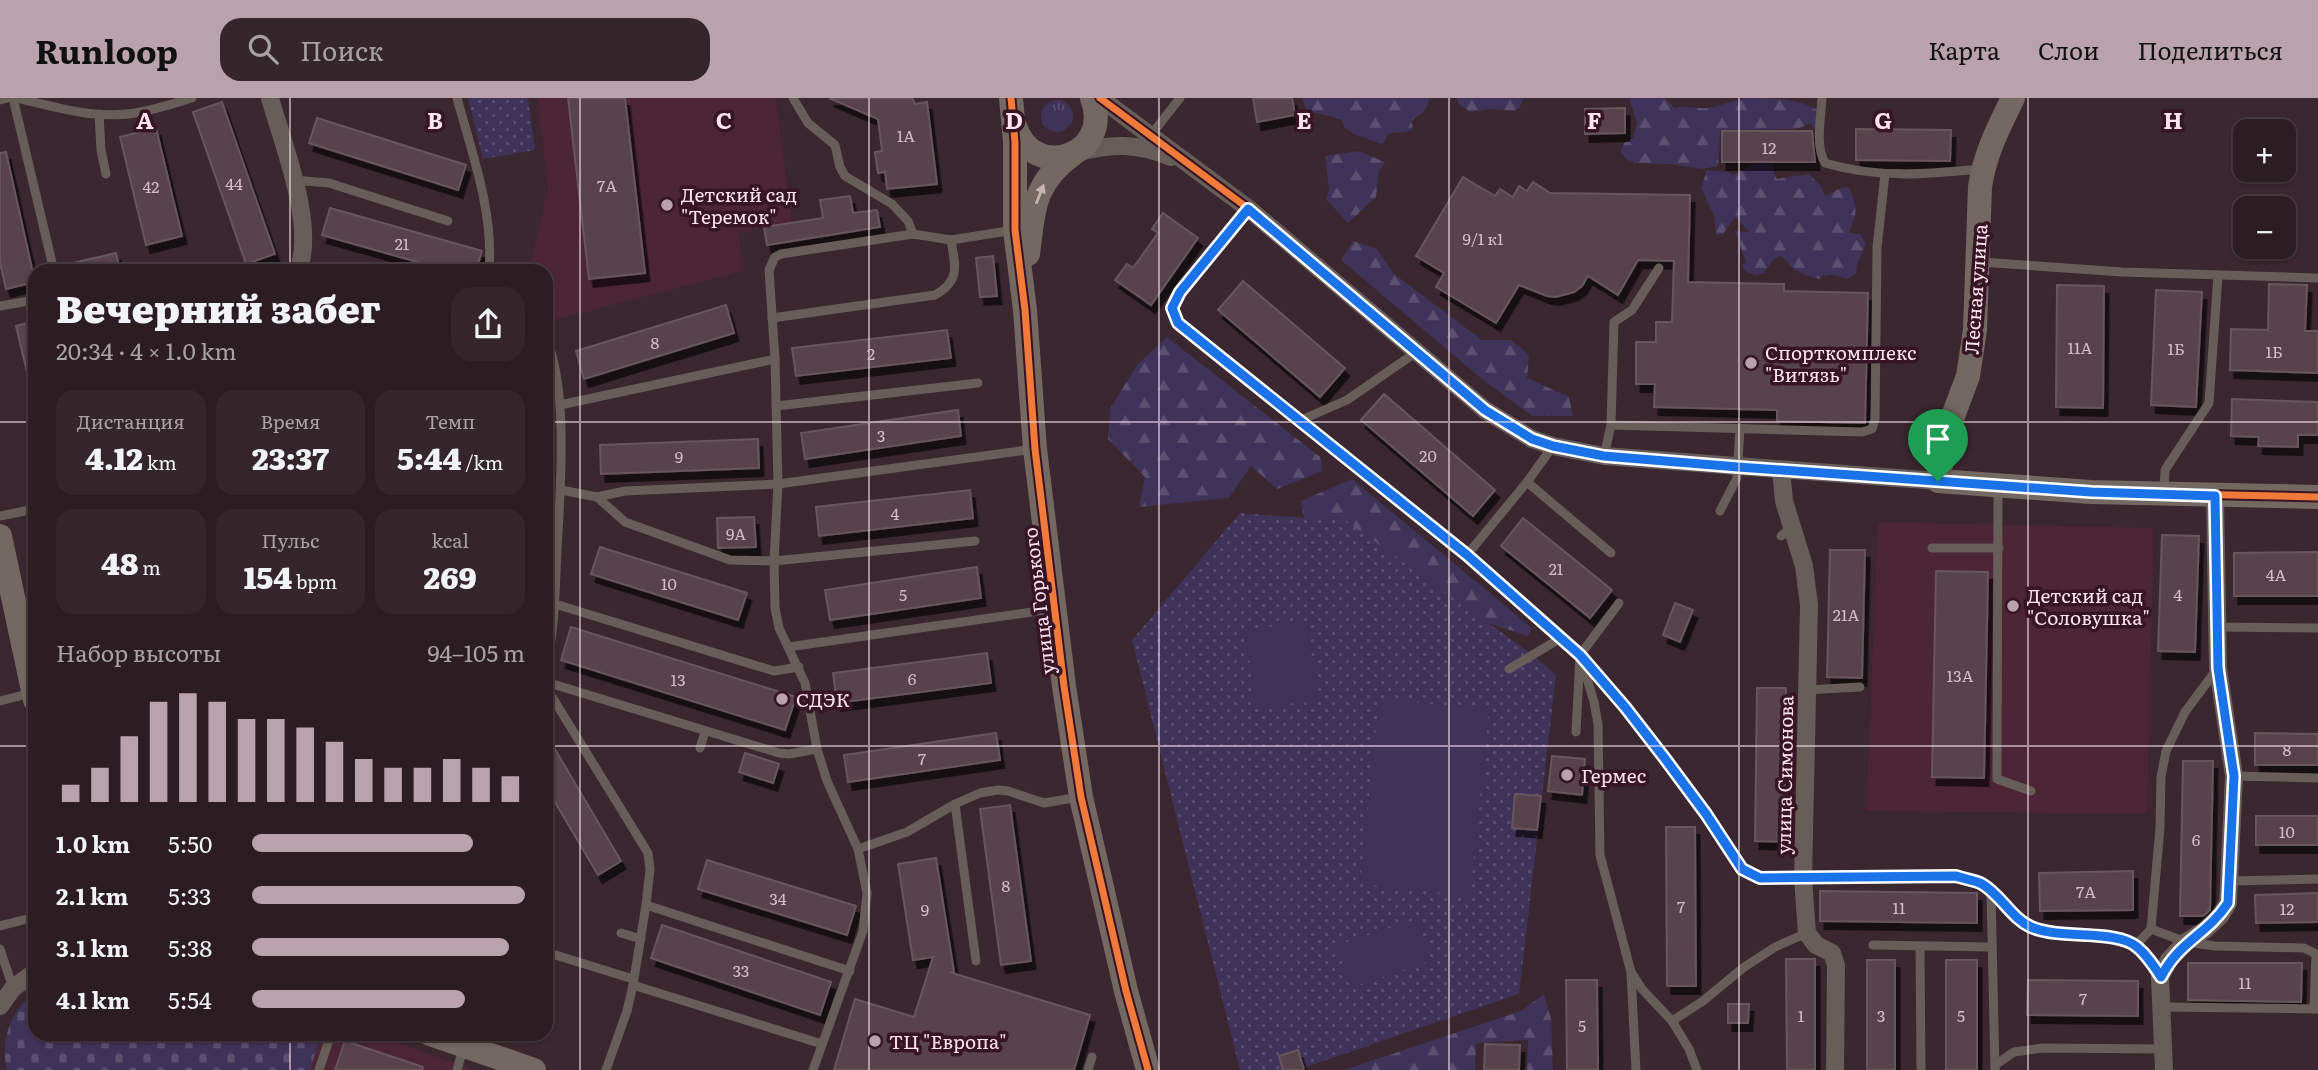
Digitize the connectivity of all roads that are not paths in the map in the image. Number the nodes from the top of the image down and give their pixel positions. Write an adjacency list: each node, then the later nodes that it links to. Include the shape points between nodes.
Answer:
1 (12, 98): 11 (lane); 13 (lane); 27 (lane)
2 (192, 98): 13 (lane, via 137,113)
3 (270, 98): 20 (street)
4 (457, 98): 29 (lane, via 488,228)
5 (793, 98): 24 (lane, via 808,123 835,145 845,176 902,212)
6 (1092, 98): 15 (street, улица Горького, via 1094,131 1086,145)
7 (1100, 98): 14 (street)
8 (1180, 98): 14 (lane)
9 (1822, 98): 19 (lane, via 1820,146 1825,163 1854,172)
10 (2013, 98): 17 (street, Лесная улица)
11 (0, 100)
12 (1012, 104): 15 (street, via 1024,144 1056,158); 23 (street, улица Горького)
13 (99, 114): 18 (lane)
14 (1151, 135): 16 (street)
15 (1073, 154): 16 (street, via 1128,145); 35 (street, улица Горького, one-way to 15, via 1028,255 1039,195 1054,168)
16 (1197, 168): 21 (street)
17 (1983, 168): 19 (lane); 26 (street, Лесная улица)
18 (106, 174)
19 (1885, 174): 45 (lane, via 1877,248 1872,429)
20 (293, 180): 22 (lane, via 329,183); 28 (street)
21 (1248, 209): 37 (street); 43 (lane, via 1172,308 1178,323)
22 (448, 221)
23 (1015, 230): 25 (lane); 35 (street, улица Горького)
24 (913, 234): 25 (lane); 36 (lane, via 775,257 769,270)
25 (951, 240): 36 (lane, via 956,271 935,295)
26 (1978, 261): 31 (lane); 51 (street, Лесная улица, via 1968,376 1947,432)
27 (52, 264)
28 (305, 264)
29 (489, 264)
30 (1659, 268): 44 (lane, via 1632,310 1614,322)
31 (2218, 275): 32 (lane); 56 (lane, via 2209,403 2165,470)
32 (2318, 278)
33 (28, 301): 34 (lane)
34 (0, 306)
35 (1026, 310): 47 (street, улица Горького)
36 (772, 318): 39 (lane)
37 (1415, 353): 43 (lane, via 1347,400); 46 (street, via 1485,410 1532,439)
38 (553, 358): 41 (lane)
39 (775, 359): 41 (lane); 42 (lane)
40 (978, 383): 42 (lane)
41 (560, 405): 55 (lane)
42 (776, 406): 53 (lane)
43 (1299, 421): 68 (lane)
44 (1611, 425): 45 (lane); 48 (lane)
45 (1740, 428): 49 (lane)
46 (1553, 446): 48 (street); 52 (lane)
47 (1035, 449): 53 (lane); 72 (street, улица Горького)
48 (1604, 456): 49 (street)
49 (1738, 467): 50 (street); 61 (lane)
50 (1781, 470): 51 (street); 85 (street, улица Симонова, via 1786,531 1804,566 1809,605)
51 (1938, 481): 54 (street)
52 (1527, 482): 67 (lane); 68 (lane)
53 (778, 484): 58 (lane, via 625,491); 69 (lane)
54 (1998, 486): 56 (street); 66 (lane)
55 (561, 490): 58 (lane); 71 (lane)
56 (2163, 494): 57 (street)
57 (2215, 496): 59 (street); 73 (street)
58 (597, 497): 69 (lane, via 625,522 730,560)
59 (2318, 497)
60 (28, 510): 62 (lane)
61 (1720, 511)
62 (0, 516)
63 (0, 536): 80 (street)
64 (975, 541): 69 (lane)
65 (1932, 548): 66 (lane)
66 (1999, 548): 95 (lane, via 1997,779)
67 (1611, 553)
68 (1467, 555): 76 (lane)
69 (774, 561): 77 (lane, via 775,608)
70 (1619, 603): 78 (lane)
71 (555, 604): 75 (lane); 79 (lane, via 774,671)
72 (1055, 609): 77 (lane); 96 (street, улица Горького)
73 (2216, 627): 74 (lane); 81 (street)
74 (2318, 628)
75 (553, 629)
76 (1561, 638): 78 (lane); 82 (lane)
77 (788, 647): 79 (lane)
78 (1580, 655): 90 (lane); 100 (lane, via 1698,803 1742,869 1760,878); 120 (lane, via 1598,724 1600,855)
79 (799, 667): 92 (lane)
80 (28, 668)
81 (2218, 668): 93 (street); 106 (lane, via 2185,712 2166,751)
82 (1509, 669)
83 (553, 687): 89 (lane)
84 (1860, 687): 85 (lane)
85 (1806, 690): 100 (street, улица Симонова)
86 (28, 697): 88 (lane)
87 (553, 697): 103 (lane, via 648,853)
88 (0, 701)
89 (705, 732): 91 (lane); 92 (lane, via 779,753)
90 (1576, 732)
91 (700, 748)
92 (817, 749): 98 (lane)
93 (2234, 776): 94 (lane); 101 (street)
94 (2318, 778)
95 (2031, 792)
96 (1081, 797): 97 (lane, via 1044,803 998,790); 141 (street, улица Горького)
97 (956, 804): 98 (lane, via 907,832); 118 (lane)
98 (858, 849): 119 (lane, via 866,911)
99 (2318, 878): 101 (lane)
100 (1803, 879): 102 (lane, via 1956,876 1982,884); 108 (street, улица Симонова)
101 (2229, 881): 110 (street, via 2228,903 2220,916)
102 (1991, 892): 111 (lane, via 2032,928 2072,936 2114,937); 114 (lane)
103 (646, 905): 109 (lane); 119 (lane)
104 (28, 919): 105 (lane)
105 (0, 926)
106 (2151, 929): 110 (lane); 111 (lane)
107 (621, 933): 109 (lane)
108 (1807, 933): 128 (lane, via 1775,947); 144 (street, via 1816,945 1832,953 1836,965)
109 (641, 939): 123 (lane)
110 (2186, 942): 117 (lane, via 2304,948); 122 (street)
111 (2136, 945): 122 (lane)
112 (1872, 946): 113 (lane)
113 (1920, 946): 114 (lane); 145 (lane)
114 (1990, 947): 135 (lane)
115 (0, 949): 124 (lane)
116 (553, 954): 123 (lane)
117 (2317, 954): 127 (lane)
118 (976, 961)
119 (849, 971): 131 (lane)
120 (1631, 972): 128 (lane); 142 (lane)
121 (28, 977): 124 (street)
122 (2161, 977): 126 (street)
123 (633, 982): 131 (lane); 138 (lane)
124 (13, 988): 125 (street)
125 (0, 1006)
126 (2161, 1007): 127 (lane); 132 (street)
127 (2316, 1009)
128 (1672, 1021): 143 (lane)
129 (329, 1041): 136 (lane)
130 (439, 1041): 134 (street)
131 (822, 1044): 139 (lane)
132 (2163, 1049): 135 (lane, via 2043,1048 2014,1052); 146 (street)
133 (1091, 1057): 140 (lane)
134 (460, 1058): 137 (street)
135 (1995, 1067)
136 (319, 1070)
137 (534, 1070)
138 (606, 1070)
139 (813, 1070)
140 (1088, 1070)
141 (1148, 1070)
142 (1636, 1070)
143 (1697, 1070)
144 (1835, 1070)
145 (1921, 1070)
146 (2164, 1070)

